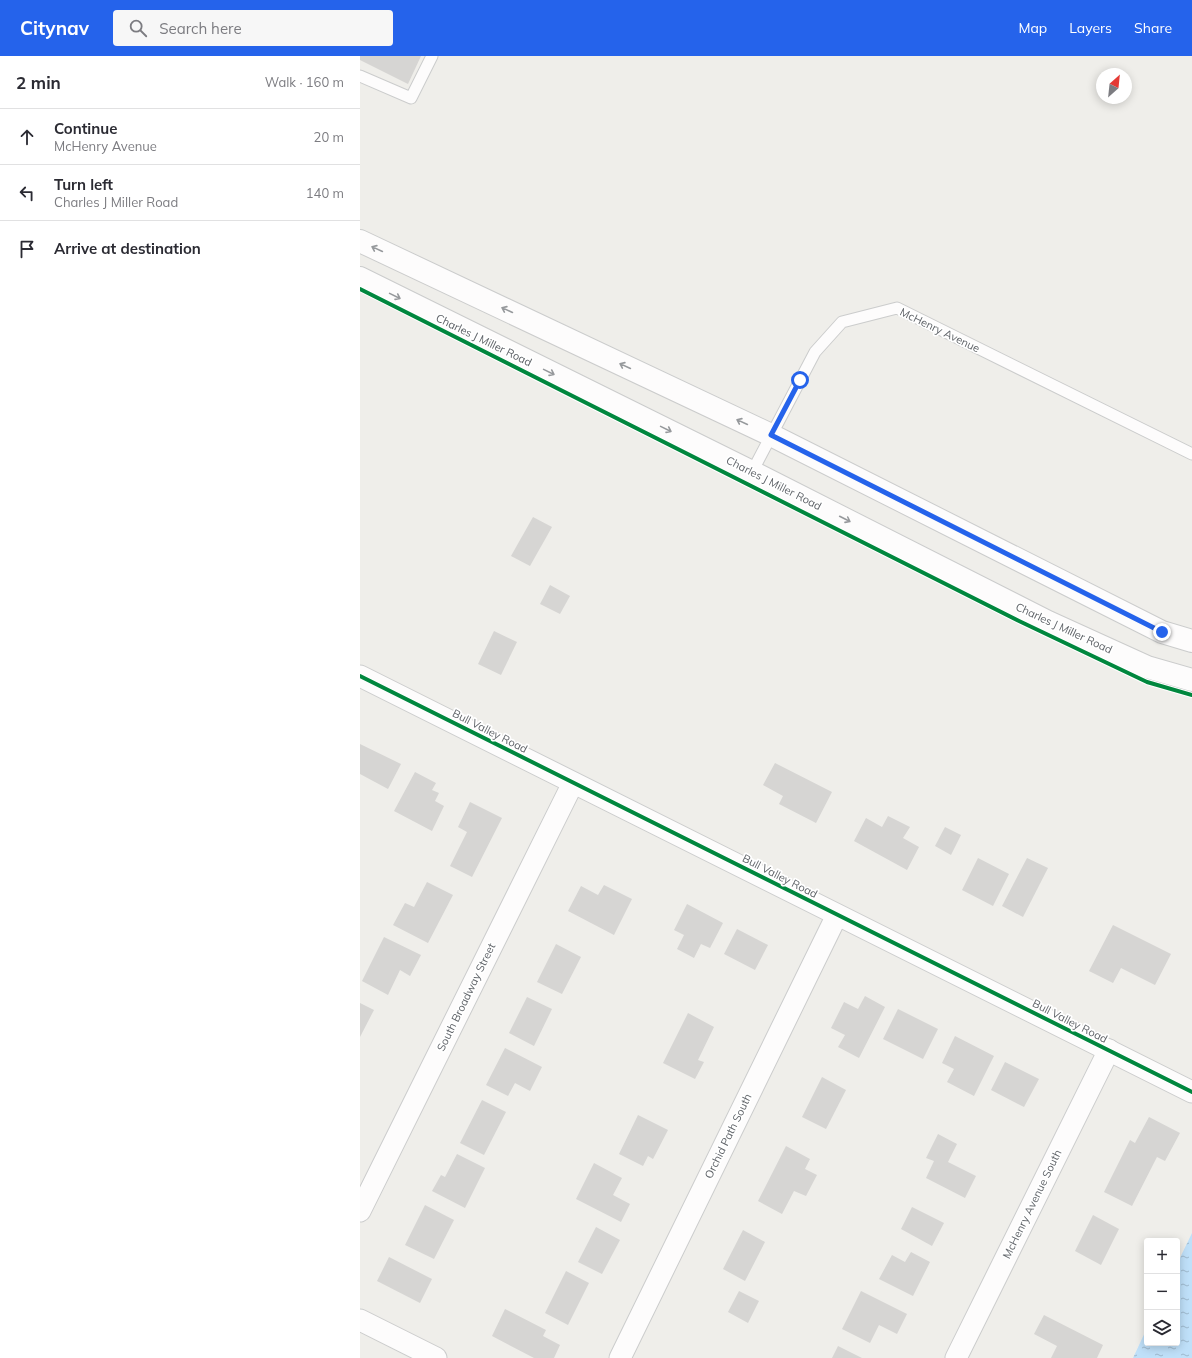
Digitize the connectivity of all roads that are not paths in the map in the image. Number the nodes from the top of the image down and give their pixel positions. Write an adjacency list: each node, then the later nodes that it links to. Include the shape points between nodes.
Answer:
1 (432, 56): 2 (lane, via 411,98)
2 (360, 76)
3 (360, 241): 5 (street, one-way to 3)
4 (360, 278): 7 (street, Charles J Miller Road, one-way to 7)
5 (771, 435): 6 (lane, McHenry Avenue, via 815,352 842,322 897,308); 7 (lane, McHenry Avenue); 8 (street, via 1162,632)
6 (1192, 454)
7 (752, 472): 10 (street, Charles J Miller Road, one-way to 10, via 1048,622 1147,667)
8 (1192, 641)
9 (360, 676): 11 (street, Bull Valley Road)
10 (1192, 680)
11 (573, 783): 12 (street, Bull Valley Road); 15 (street, South Broadway Street)
12 (837, 914): 13 (street, Bull Valley Road); 18 (street, Orchid Path South)
13 (1108, 1050): 14 (street, Bull Valley Road); 19 (street, McHenry Avenue South)
14 (1192, 1092)
15 (360, 1211)
16 (360, 1320): 17 (street)
17 (436, 1358)
18 (620, 1358)
19 (956, 1358)

